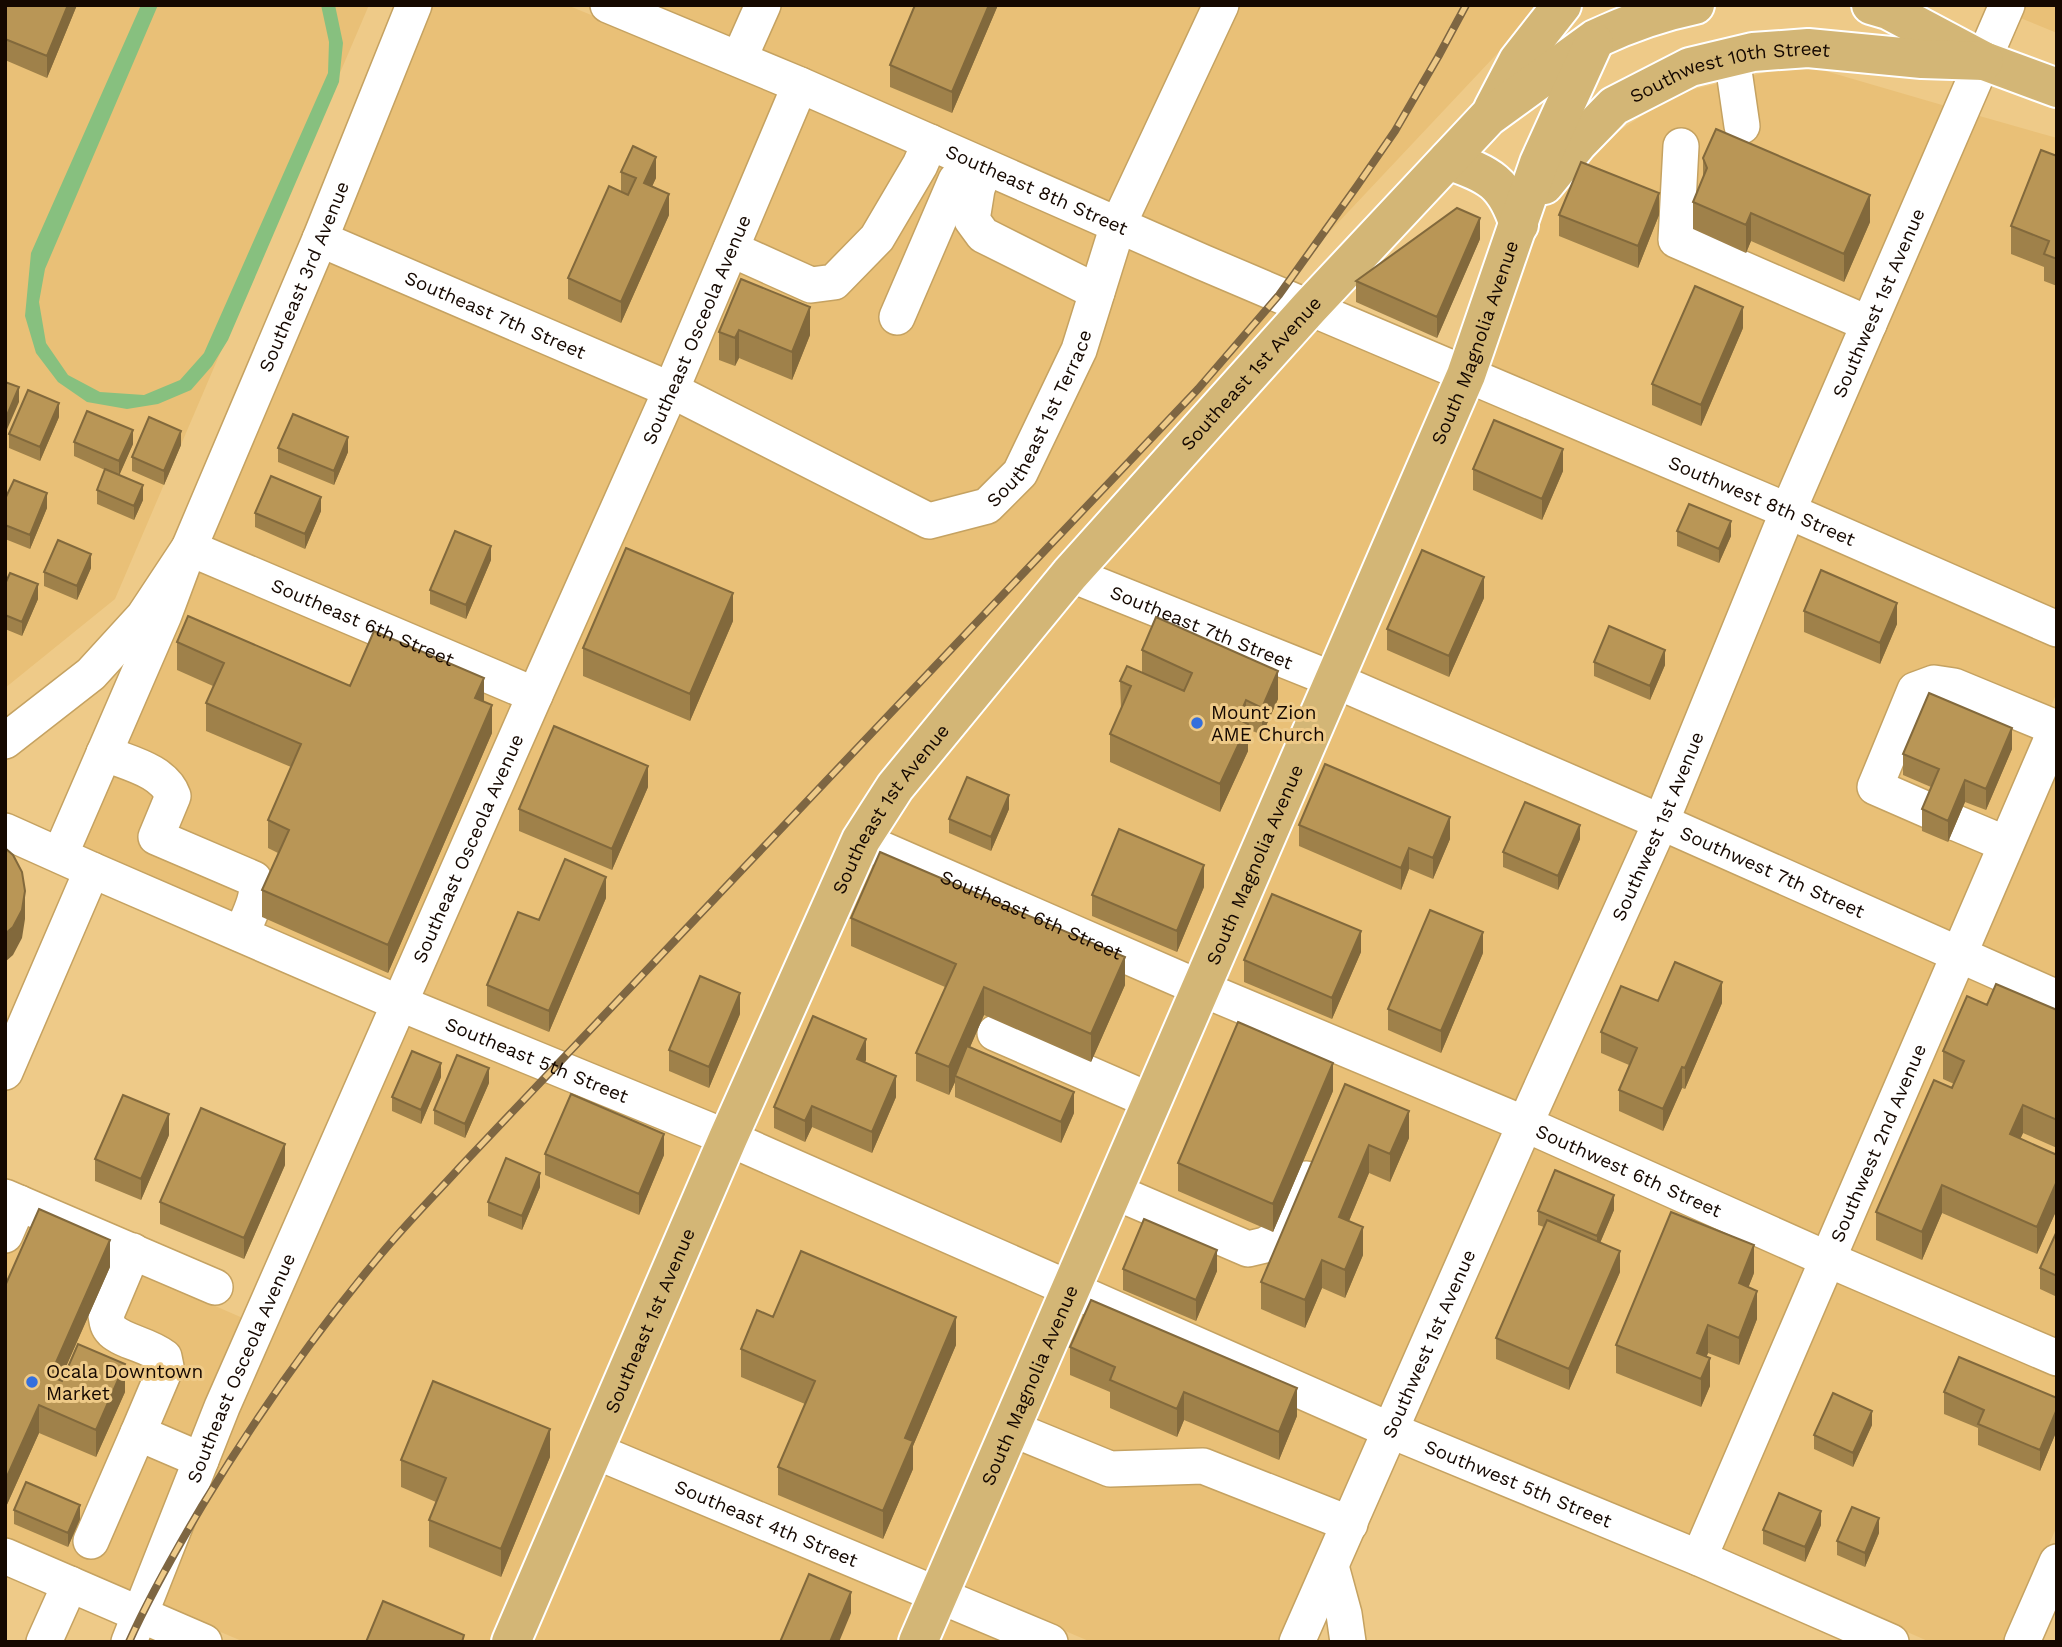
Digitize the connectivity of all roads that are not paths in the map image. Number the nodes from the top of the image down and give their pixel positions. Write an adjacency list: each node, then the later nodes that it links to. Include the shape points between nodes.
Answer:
1 (414, 5): 26 (street, Southeast 3rd Avenue)
2 (608, 5): 14 (street, Southeast 8th Street)
3 (763, 5): 14 (street)
4 (1221, 5): 25 (street, Southeast 1st Terrace)
5 (1562, 5): 18 (main road, via 1518,61)
6 (1610, 5): 12 (main road, South Magnolia Avenue)
7 (1695, 5): 12 (main road)
8 (1871, 5): 11 (main road, Southwest 10th Street)
9 (1913, 5): 11 (main road)
10 (2007, 5): 15 (street, Southwest 1st Avenue)
11 (1939, 37): 15 (main road, Southwest 10th Street)
12 (1595, 39): 18 (main road); 24 (main road, South Magnolia Avenue, via 1539,163)
13 (1732, 57): 15 (main road, Southwest 10th Street, via 1808,48); 19 (street); 24 (main road, Southwest 10th Street, via 1690,67 1614,106 1578,143)
14 (739, 59): 16 (street, Southeast 8th Street)
15 (1984, 61): 17 (main road, Southwest 10th Street); 31 (street, Southwest 1st Avenue)
16 (800, 85): 20 (street, Southeast 8th Street); 27 (street, Southeast Osceola Avenue)
17 (2057, 88)
18 (1488, 117): 22 (main road, Southeast 1st Avenue)
19 (1742, 126)
20 (930, 142): 23 (street, Southeast 8th Street); 27 (street, via 877,238 834,282 811,285)
21 (1681, 146): 31 (street, via 1676,240)
22 (1448, 160): 24 (main road, via 1498,185); 29 (main road, Southeast 1st Avenue)
23 (971, 174): 25 (street, Southeast 8th Street); 28 (street, via 977,189 972,220 984,235); 30 (street)
24 (1522, 217): 32 (main road, South Magnolia Avenue)
25 (1118, 225): 28 (street, Southeast 1st Terrace); 29 (street, Southeast 8th Street)
26 (320, 239): 33 (street, Southeast 7th Street); 35 (street, Southeast 3rd Avenue)
27 (731, 249): 33 (street, Southeast Osceola Avenue)
28 (1097, 292): 33 (street, Southeast 1st Terrace, via 1079,350 1020,473 987,506 929,521)
29 (1309, 308): 32 (street, Southeast 8th Street); 36 (main road, Southeast 1st Avenue)
30 (897, 317)
31 (1869, 324): 34 (street, Southwest 1st Avenue)
32 (1466, 375): 34 (street, Southwest 8th Street); 38 (main road, South Magnolia Avenue)
33 (671, 390): 39 (street, Southeast Osceola Avenue)
34 (1788, 511): 37 (street, Southwest 8th Street); 43 (street, Southwest 1st Avenue)
35 (189, 548): 39 (street, Southeast 6th Street); 41 (street, Southeast 3rd Avenue, via 144,616 91,674); 42 (street, Southeast 3rd Avenue)
36 (1070, 574): 38 (street, Southeast 7th Street); 46 (main road, Southeast 1st Avenue, via 895,787)
37 (2057, 629)
38 (1334, 680): 43 (street, Southwest 7th Street); 53 (main road, South Magnolia Avenue)
39 (535, 695): 55 (street, Southeast Osceola Avenue)
40 (2057, 727): 47 (street, Southwest 2nd Avenue); 47 (street, via 1954,686 1934,683 1915,690 1875,787)
41 (5, 741)
42 (104, 753): 45 (street, via 158,776 169,786 173,796); 48 (street, Southeast 3rd Avenue)
43 (1661, 822): 52 (street, Southwest 7th Street); 61 (street, Southwest 1st Avenue)
44 (5, 831): 48 (street, Southeast 5th Street)
45 (156, 837): 50 (street); 51 (street, via 254,879 254,900)
46 (861, 840): 53 (street, Southeast 6th Street); 62 (main road, Southeast 1st Avenue)
47 (2006, 845): 52 (street, Southwest 2nd Avenue)
48 (60, 855): 49 (street, Southeast 5th Street)
49 (92, 870): 50 (street, Southeast 5th Street); 58 (street)
50 (135, 889): 51 (street, Southeast 5th Street)
51 (242, 934): 55 (street, Southeast 5th Street)
52 (1958, 955): 54 (street, Southwest 7th Street); 68 (street, Southwest 2nd Avenue)
53 (1200, 988): 57 (street, Southwest 6th Street); 60 (main road, South Magnolia Avenue)
54 (2057, 998)
55 (399, 1003): 62 (street, Southeast 5th Street); 76 (street, Southeast Osceola Avenue)
56 (995, 1033): 60 (street)
57 (1362, 1055): 59 (street); 61 (street, Southwest 6th Street)
58 (5, 1072)
59 (1347, 1089)
60 (1151, 1101): 64 (main road, South Magnolia Avenue)
61 (1525, 1124): 68 (street, Southwest 6th Street); 73 (street, Southwest 1st Avenue)
62 (728, 1138): 70 (street, Southeast 5th Street); 75 (main road, Southeast 1st Avenue)
63 (1319, 1151): 64 (street, via 1279,1237 1248,1249)
64 (1112, 1191): 70 (main road, South Magnolia Avenue)
65 (12, 1200): 66 (street); 67 (street)
66 (5, 1235)
67 (133, 1251): 69 (street); 74 (street, via 106,1315 107,1324 113,1332 156,1350 166,1367)
68 (1828, 1259): 71 (street, Southwest 6th Street); 80 (street, Southwest 2nd Avenue)
69 (215, 1287)
70 (1071, 1289): 72 (main road, South Magnolia Avenue); 73 (street, Southwest 5th Street)
71 (2057, 1358)
72 (1010, 1427): 77 (street, via 1110,1469 1203,1466); 84 (main road, South Magnolia Avenue)
73 (1392, 1431): 77 (street, Southwest 1st Avenue); 80 (street, Southwest 5th Street)
74 (138, 1433): 76 (street); 78 (street)
75 (595, 1451): 84 (street, Southeast 4th Street); 88 (main road, Southeast 1st Avenue)
76 (201, 1460): 85 (street, Southeast Osceola Avenue)
77 (1350, 1524): 82 (street, Southwest 1st Avenue)
78 (91, 1541)
79 (5, 1556): 83 (street)
80 (1699, 1558): 93 (street, Southwest 5th Street)
81 (2057, 1562): 94 (street)
82 (1331, 1566): 91 (street, Southwest 1st Avenue); 92 (street)
83 (70, 1584): 85 (street); 86 (street)
84 (938, 1594): 89 (main road, South Magnolia Avenue); 90 (street, Southeast 4th Street)
85 (135, 1628): 87 (street)
86 (44, 1642)
87 (204, 1642)
88 (511, 1642)
89 (918, 1642)
90 (1050, 1642)
91 (1297, 1642)
92 (1348, 1642)
93 (1891, 1642)
94 (2022, 1642)

